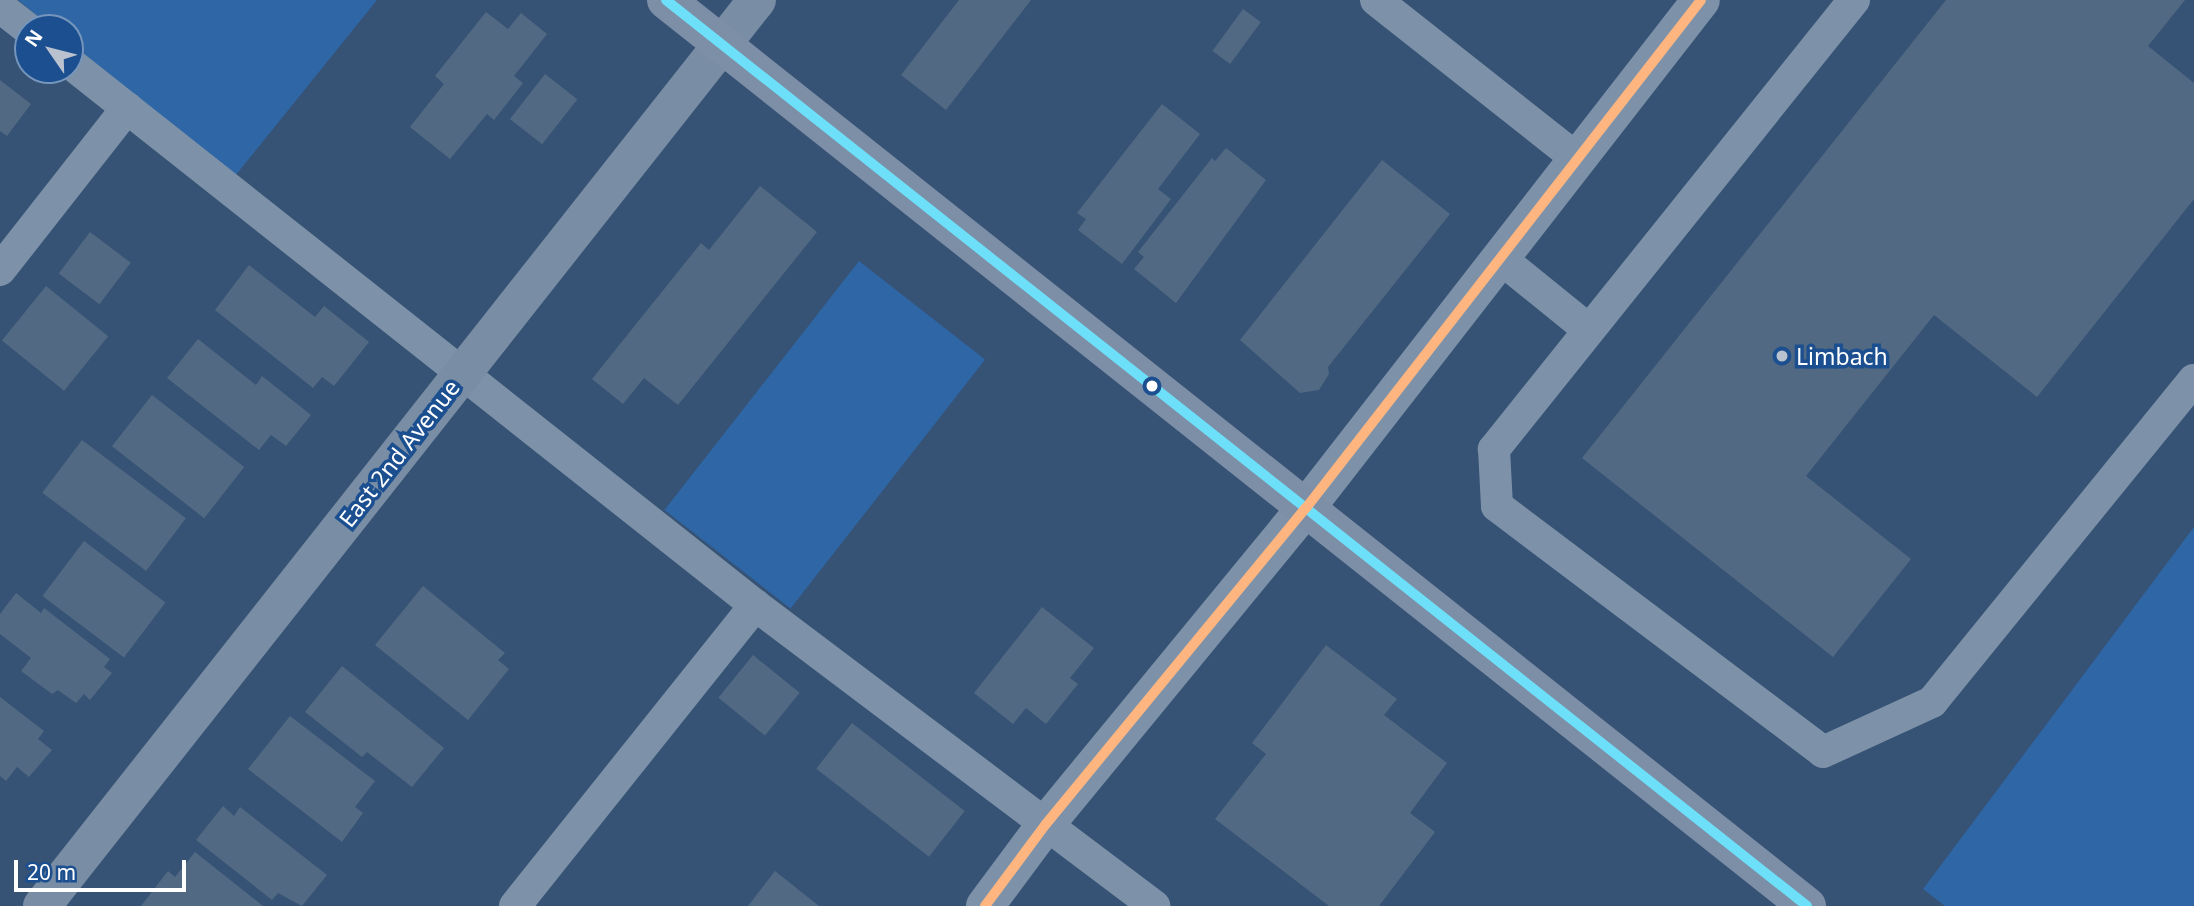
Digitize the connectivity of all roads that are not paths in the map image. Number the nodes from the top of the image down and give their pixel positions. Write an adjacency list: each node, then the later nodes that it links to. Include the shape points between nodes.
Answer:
1 (666, 0): 8 (main road)
2 (757, 0): 8 (street, East 2nd Avenue)
3 (1377, 0): 11 (lane)
4 (1701, 0): 11 (street)
5 (1854, 0): 14 (lane)
6 (0, 7): 7 (lane)
7 (14, 18)
8 (722, 44): 15 (street, East 2nd Avenue); 17 (main road)
9 (84, 74): 10 (lane)
10 (127, 108): 13 (lane); 15 (lane)
11 (1577, 159): 12 (street)
12 (1500, 258): 14 (lane); 17 (street)
13 (0, 270)
14 (1589, 330): 16 (lane, via 1494,449 1497,506 1823,752 1932,702)
15 (462, 374): 18 (lane); 20 (street, East 2nd Avenue)
16 (2194, 380)
17 (1306, 508): 19 (street); 24 (main road)
18 (755, 606): 19 (lane); 21 (lane)
19 (1046, 824): 22 (street); 23 (lane)
20 (42, 906)
21 (515, 906)
22 (985, 906)
23 (1154, 906)
24 (1807, 906)

